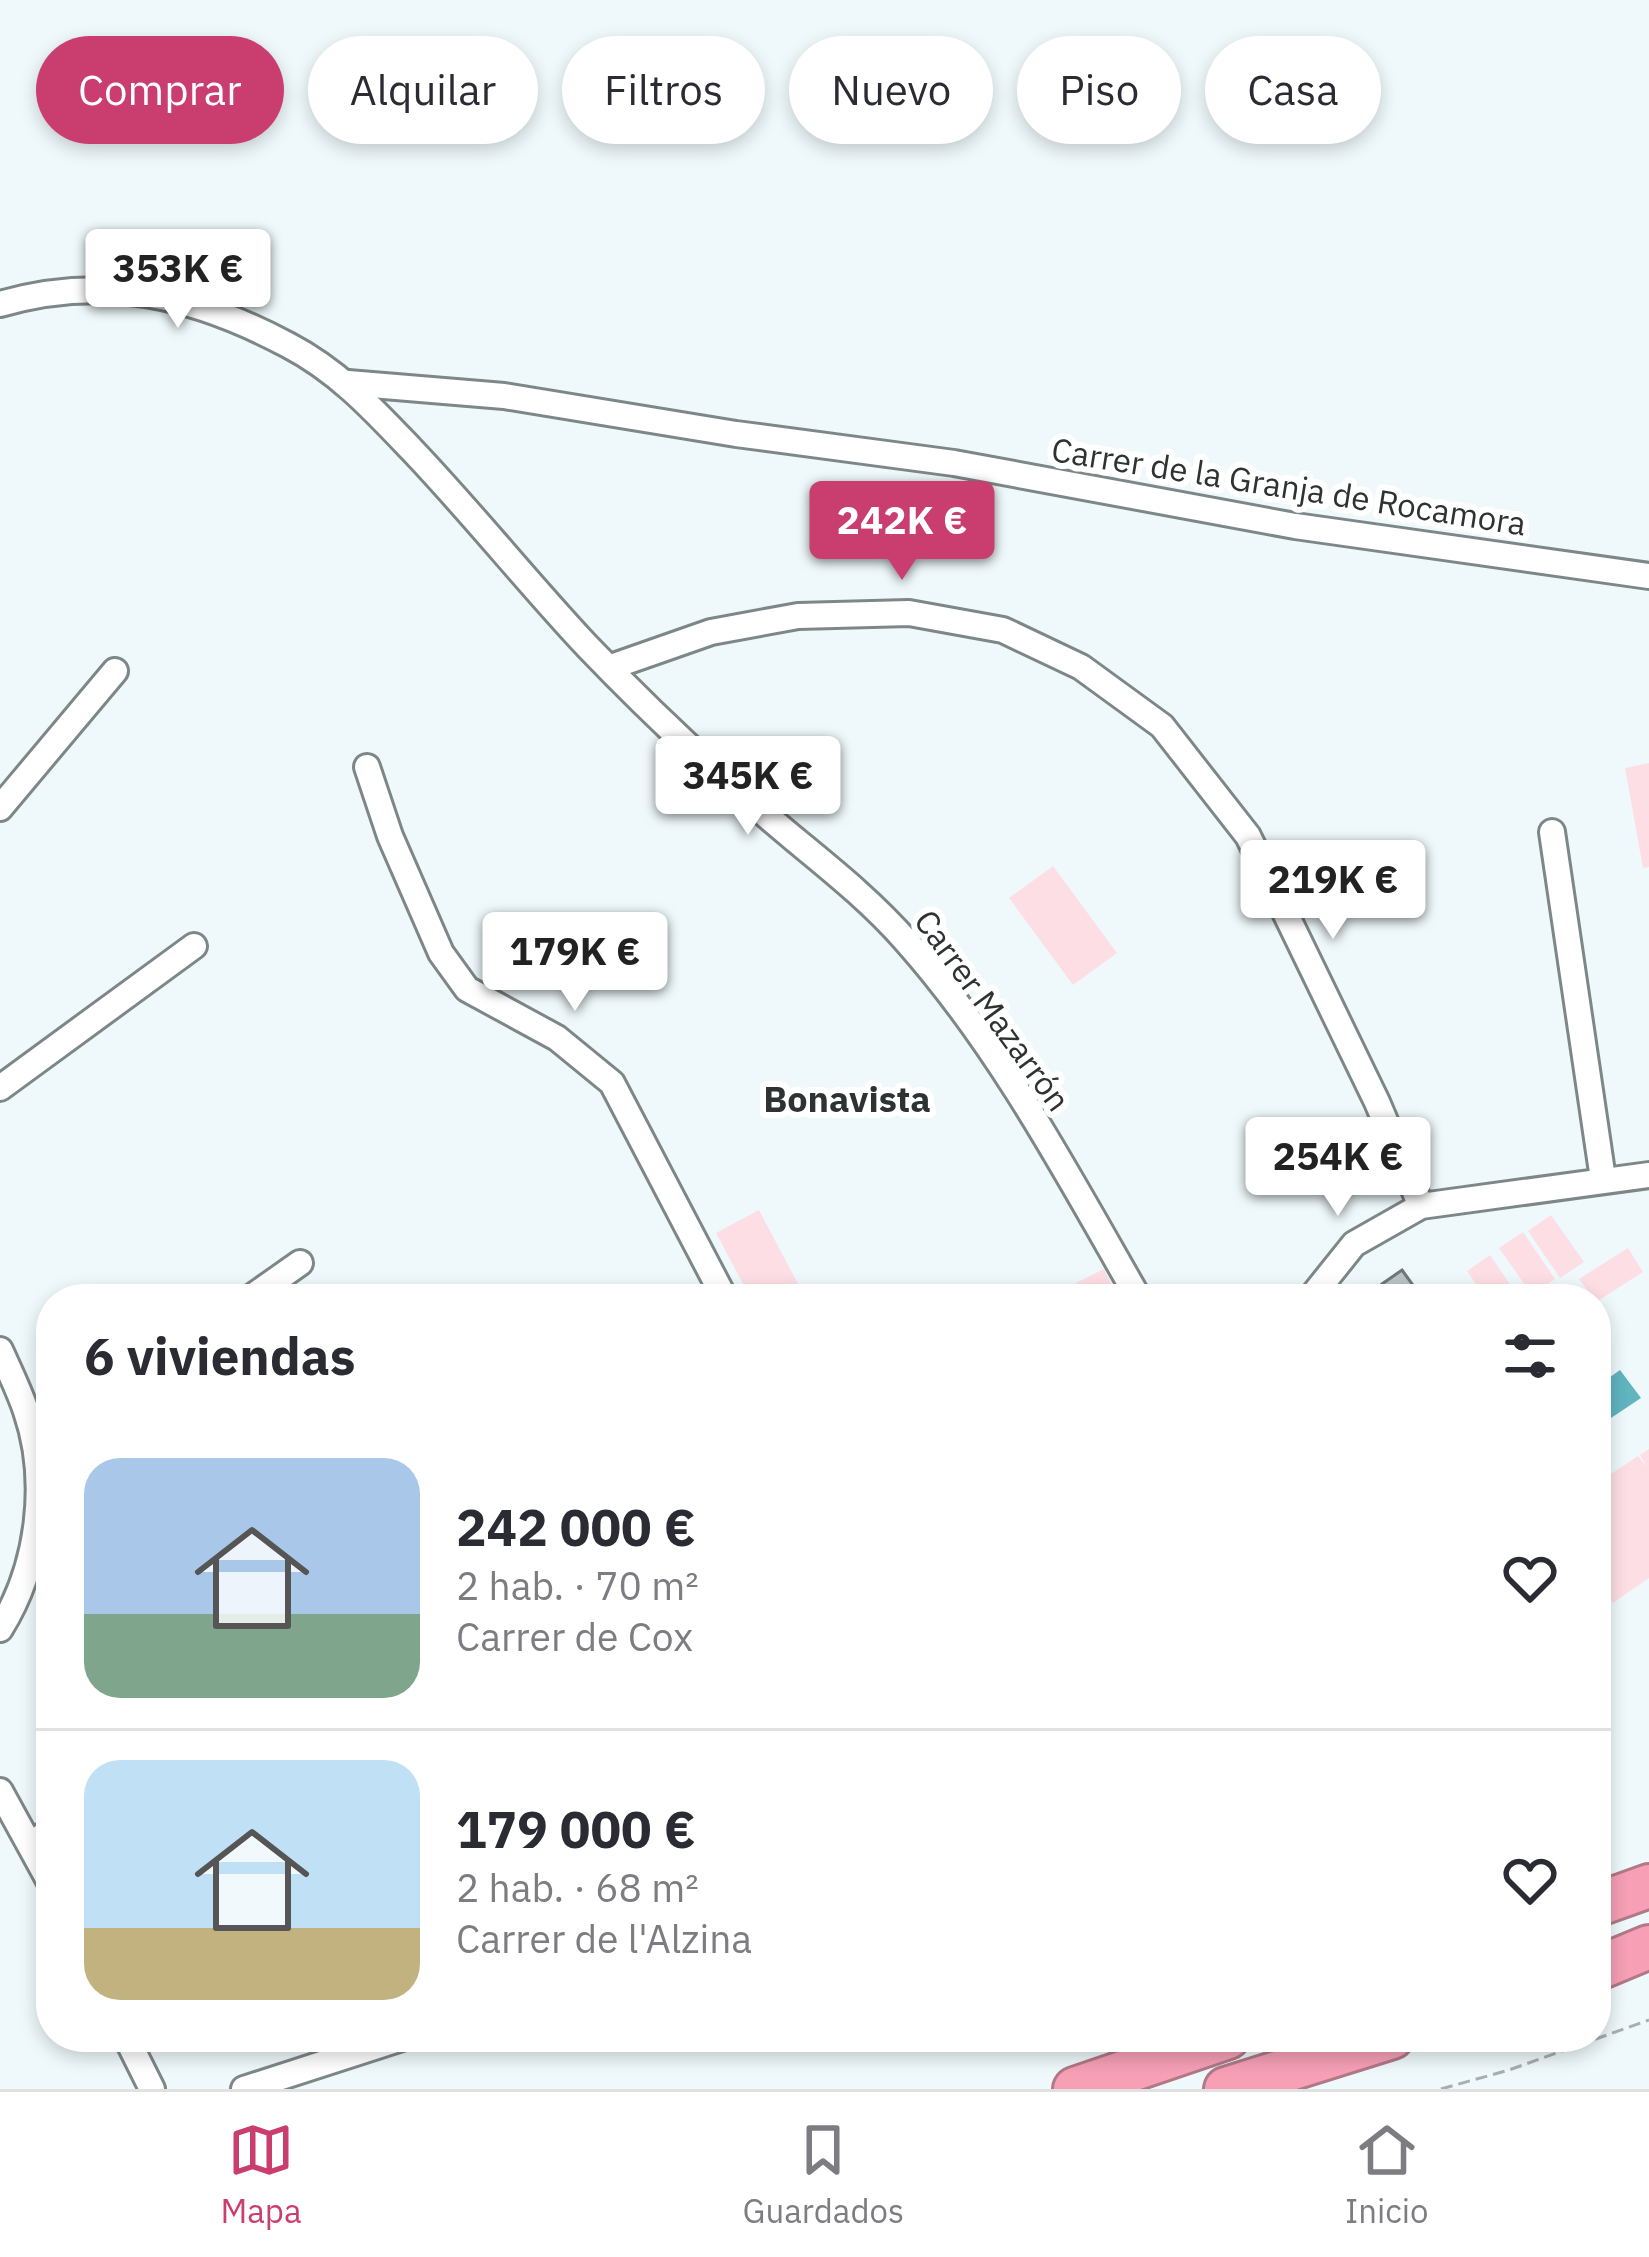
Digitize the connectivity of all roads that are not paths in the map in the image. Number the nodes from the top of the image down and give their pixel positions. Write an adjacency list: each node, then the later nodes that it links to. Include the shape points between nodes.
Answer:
1 (0, 304): 2 (street, via 104,289 157,293 290,346)
2 (348, 383): 3 (street, Carrer de la Granja de Rocamora, via 504,397 954,463 1295,526); 4 (street, Carrer Mazarrón)
3 (1649, 576)
4 (611, 668): 13 (street, via 798,616 909,613 1004,630 1081,668 1162,726 1248,836); 17 (street, Carrer Mazarrón, via 908,943 1044,1133)
5 (115, 671): 7 (street)
6 (367, 767): 16 (street, via 441,953 467,989 557,1038 612,1083)
7 (0, 808)
8 (1552, 832): 12 (street)
9 (194, 946): 10 (street)
10 (0, 1088)
11 (1649, 1175): 12 (street)
12 (1603, 1179): 13 (street)
13 (1421, 1206): 18 (street, via 1354,1244)
14 (300, 1263): 15 (street)
15 (270, 1284)
16 (717, 1284)
17 (1130, 1284)
18 (1322, 1284)
19 (0, 1350): 20 (street)
20 (36, 1429)
21 (36, 1513): 22 (street, via 13,1609)
22 (0, 1629)
23 (0, 1791): 24 (street)
24 (36, 1831)
25 (1649, 1886): 26 (highway)
26 (1611, 1900)
27 (1649, 1909): 28 (highway)
28 (1611, 1918)
29 (1649, 1947): 30 (highway)
30 (1611, 1966)
31 (1649, 1966): 32 (highway)
32 (1611, 1971)
33 (134, 2052): 37 (street)
34 (359, 2052): 38 (street)
35 (1184, 2052): 39 (highway)
36 (1344, 2052): 40 (highway)
37 (152, 2089)
38 (244, 2089)
39 (1075, 2089)
40 (1226, 2089)

